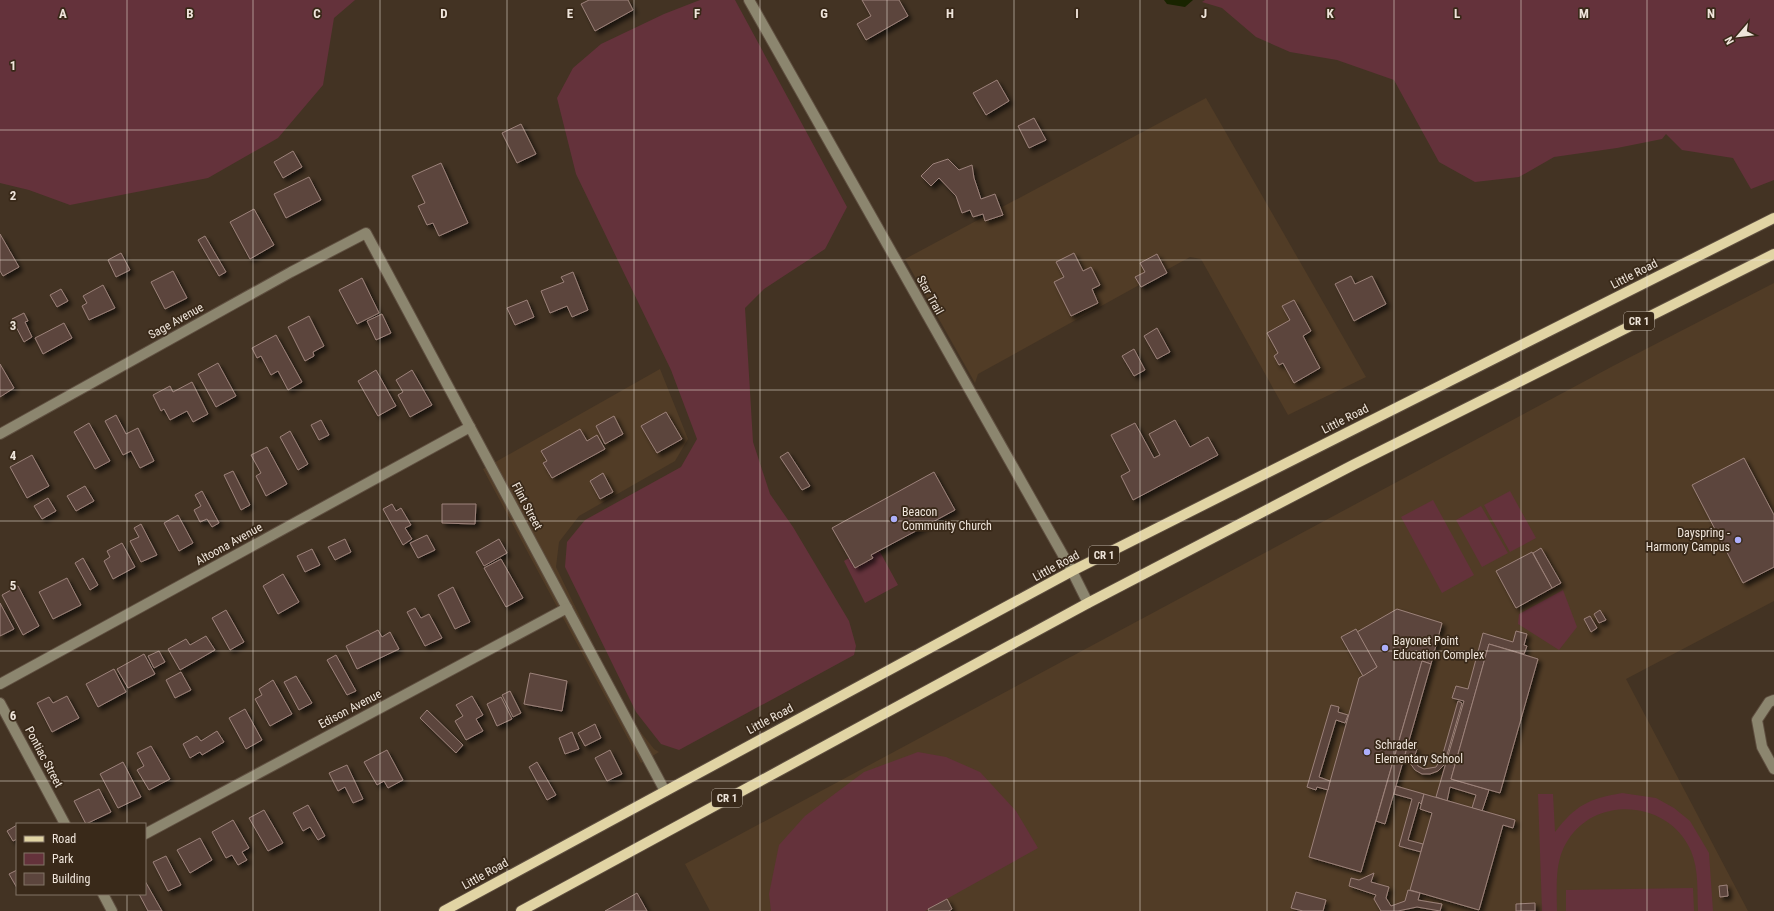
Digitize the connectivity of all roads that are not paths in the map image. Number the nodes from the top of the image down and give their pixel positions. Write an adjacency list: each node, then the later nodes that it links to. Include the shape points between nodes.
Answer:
1 (750, 0): 7 (street, Star Trail)
2 (1774, 218): 7 (main road, Little Road / CR 1)
3 (366, 233): 5 (street, Flint Street); 6 (street, Sage Avenue)
4 (1774, 254): 8 (main road, CR 1, via 1353,465)
5 (470, 427): 9 (street, Flint Street); 10 (street, Altoona Avenue)
6 (0, 434)
7 (1072, 571): 8 (street, Star Trail); 14 (main road, Little Road / CR 1)
8 (1088, 603): 20 (main road, CR 1)
9 (567, 608): 14 (street, Flint Street); 16 (street, Edison Avenue)
10 (0, 684)
11 (1774, 700): 13 (street, via 1769,702 1757,720 1762,747)
12 (0, 703): 15 (street, Pontiac Street)
13 (1774, 769)
14 (665, 791): 19 (main road, Little Road / CR 1)
15 (64, 823)
16 (146, 833)
17 (104, 895): 18 (street)
18 (112, 911)
19 (444, 911)
20 (520, 911)

